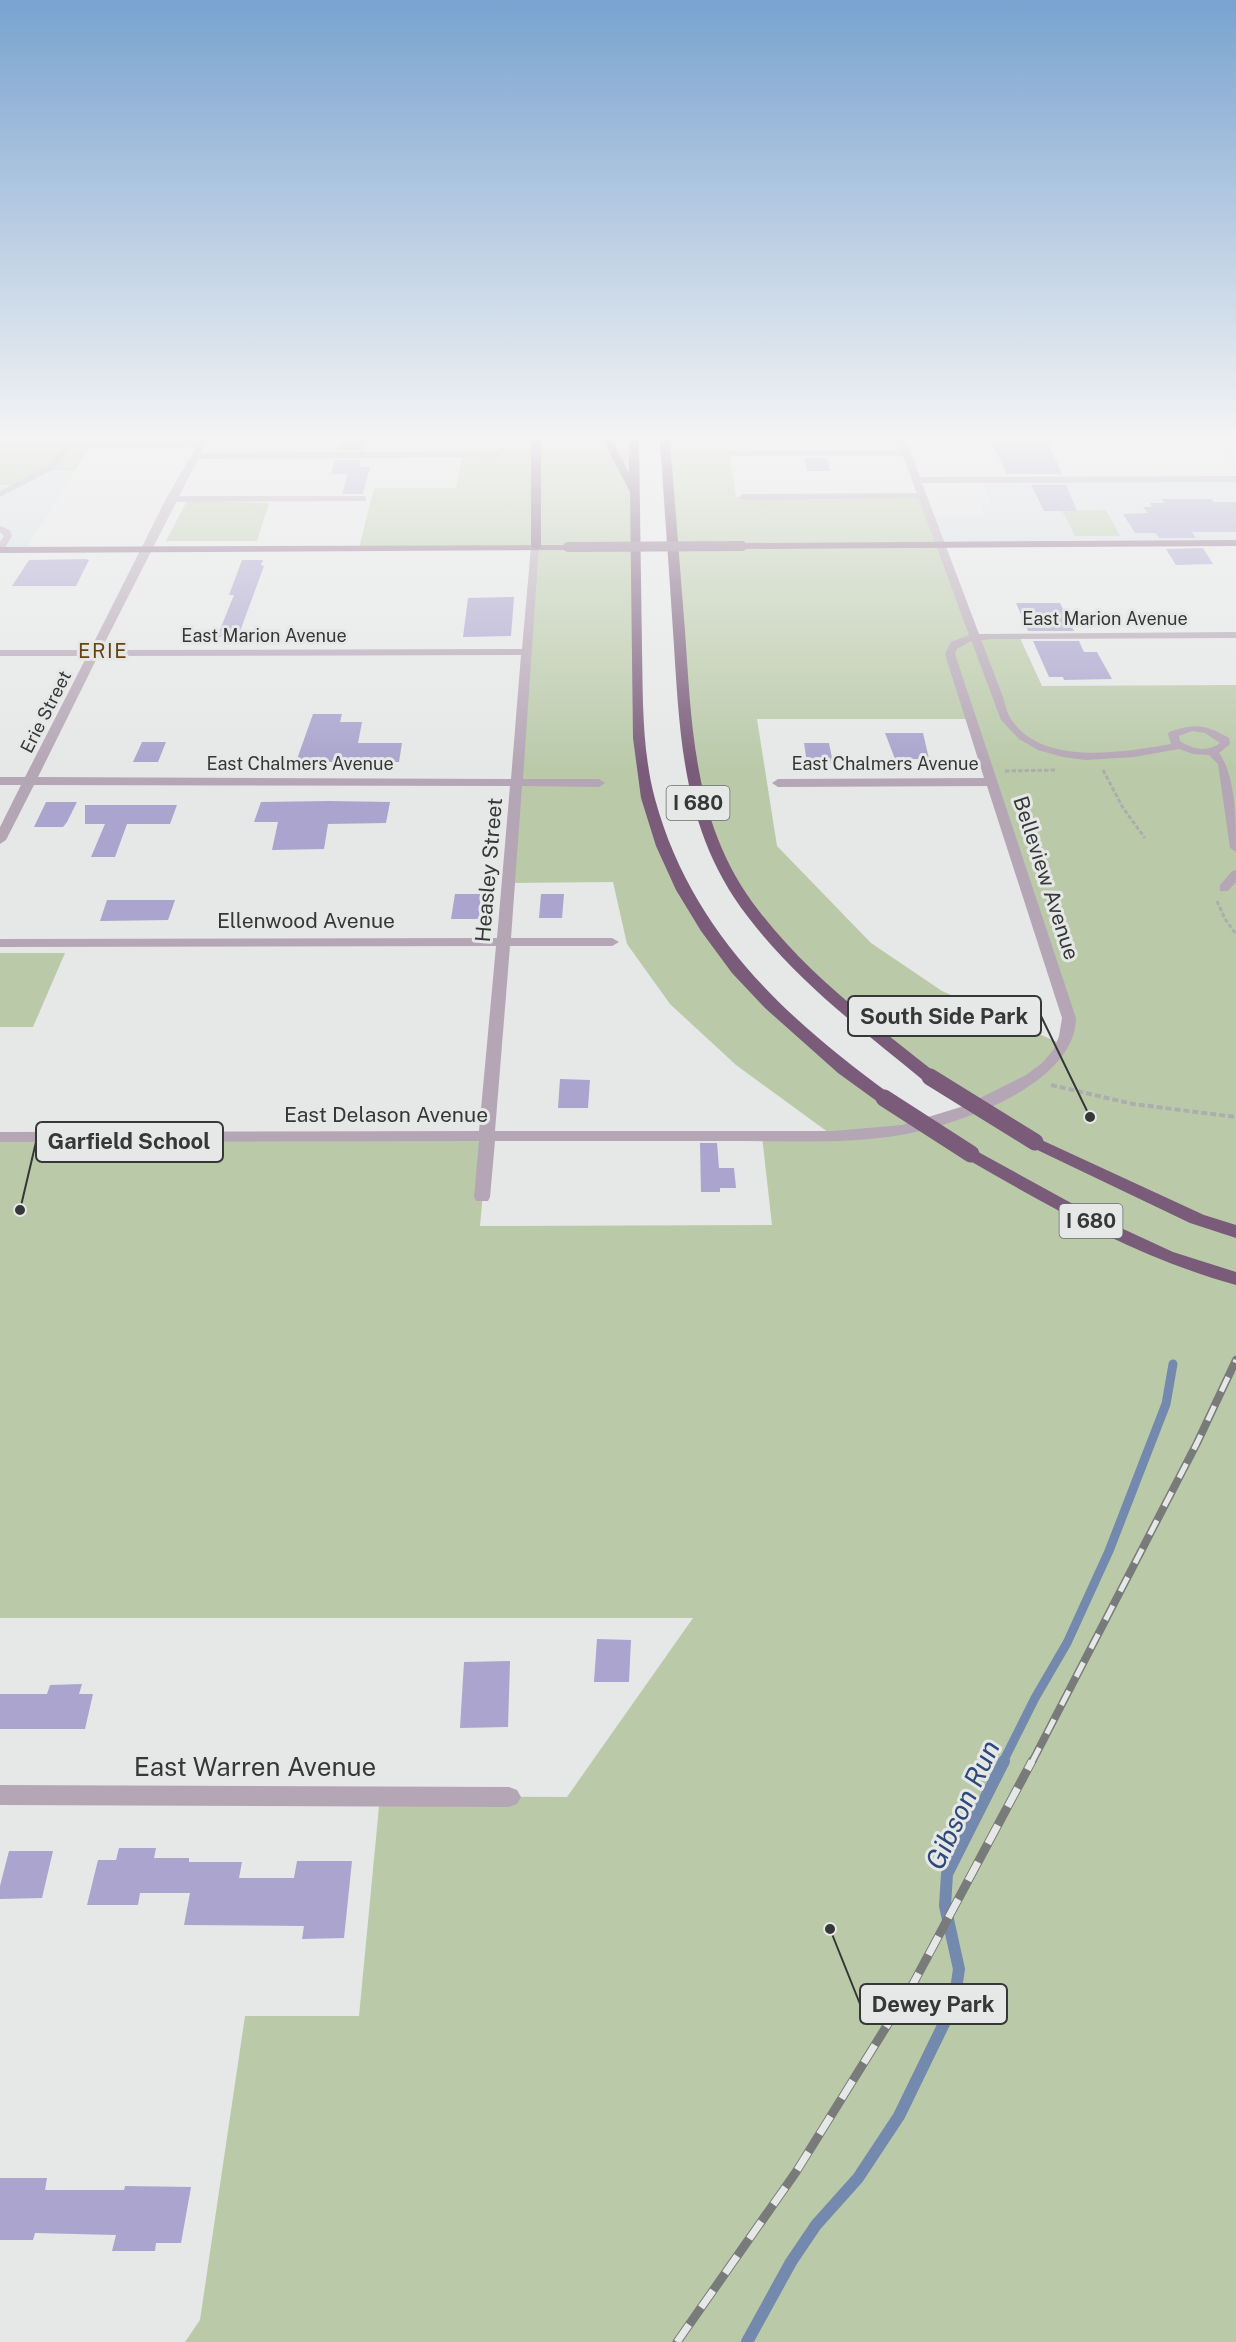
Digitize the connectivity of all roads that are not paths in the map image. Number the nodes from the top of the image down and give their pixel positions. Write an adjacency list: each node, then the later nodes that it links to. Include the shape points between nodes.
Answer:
1 (103, 549): 7 (main road)
2 (146, 549): 12 (street, Erie Street)
3 (536, 549): 10 (street, Heasley Street)
4 (635, 549): 33 (highway, I 680, bridge, via 637,694 648,797 668,861 706,928 779,1015 809,1043 884,1098 971,1154 1086,1219)
5 (673, 549): 32 (highway, I 680, bridge, via 687,746 695,793 713,846 754,914 807,975 930,1077 1035,1142 1197,1218)
6 (943, 549): 9 (street)
7 (0, 550)
8 (1236, 635): 9 (street, East Marion Avenue)
9 (975, 637): 13 (lane, via 1006,720 1030,743 1058,752 1094,756); 15 (street, Belleview Avenue, via 954,645 950,654)
10 (527, 652): 12 (street, East Marion Avenue); 18 (street, Heasley Street)
11 (0, 653): 12 (street, East Marion Avenue)
12 (94, 653): 17 (street, Erie Street)
13 (1179, 746): 14 (lane); 14 (lane, via 1172,738 1177,731 1208,730 1225,740 1223,747)
14 (1211, 751): 22 (lane, via 1225,772)
15 (997, 777): 20 (street, East Chalmers Avenue); 29 (street, Belleview Avenue, via 1069,1018 1068,1032 1058,1055 993,1101 910,1128 833,1136)
16 (0, 782): 17 (street, East Chalmers Avenue)
17 (29, 782): 18 (street, East Chalmers Avenue); 21 (street, Erie Street)
18 (518, 783): 19 (street, East Chalmers Avenue); 25 (street, Heasley Street)
19 (599, 783)
20 (778, 783)
21 (0, 840)
22 (1236, 848)
23 (1236, 874): 24 (lane)
24 (1224, 888)
25 (504, 942): 26 (street, Ellenwood Avenue); 27 (street, Ellenwood Avenue); 28 (street, Heasley Street)
26 (612, 942)
27 (0, 943)
28 (488, 1136): 29 (street, East Delason Avenue); 30 (street, East Delason Avenue); 31 (street, Heasley Street)
29 (772, 1136)
30 (0, 1137)
31 (482, 1197)
32 (1236, 1232)
33 (1228, 1280)
34 (0, 1795): 35 (street, East Warren Avenue)
35 (509, 1797)

